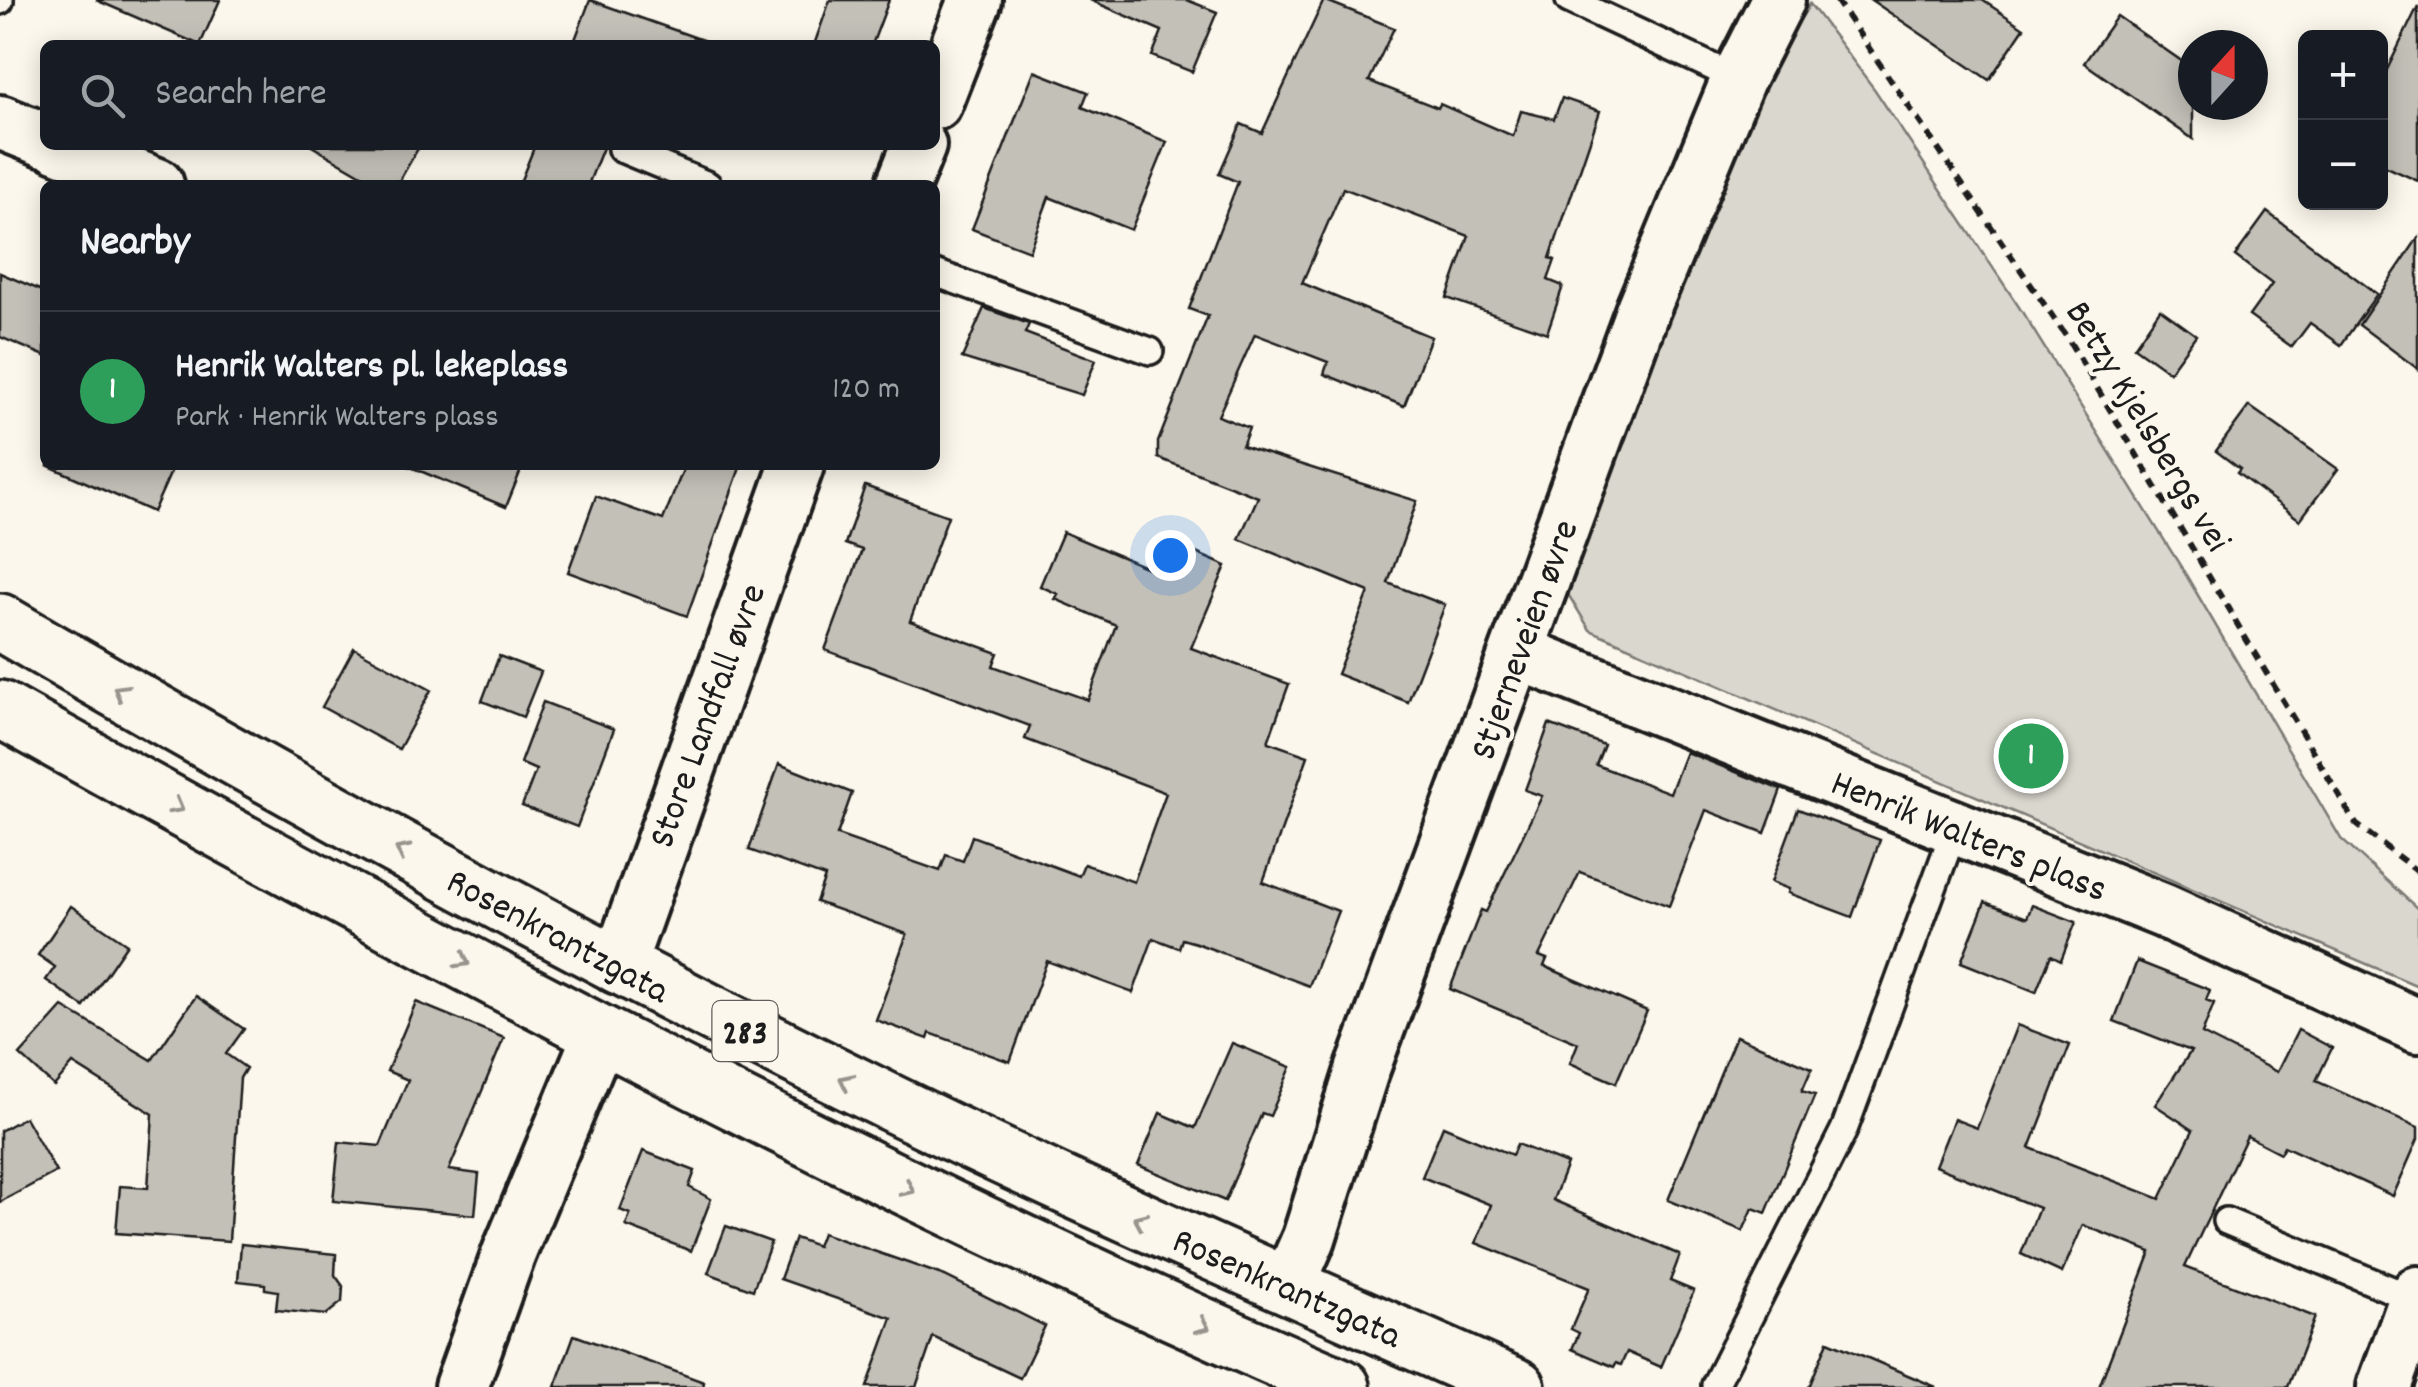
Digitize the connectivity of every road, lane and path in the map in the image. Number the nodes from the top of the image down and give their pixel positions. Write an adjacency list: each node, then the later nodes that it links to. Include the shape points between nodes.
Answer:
1 (975, 0): 6 (street)
2 (1570, 0): 5 (lane)
3 (1778, 0): 5 (street, Stjerneveien øvre)
4 (1836, 0): 22 (path, Betzy Kjelsbergs vei, via 2068,339 2356,824)
5 (1738, 80): 19 (street, Stjerneveien øvre, via 1650,290)
6 (940, 90)
7 (0, 122): 8 (street)
8 (40, 138)
9 (70, 150): 12 (street)
10 (622, 150): 13 (lane)
11 (917, 150): 14 (street)
12 (144, 180)
13 (696, 180)
14 (905, 180)
15 (940, 274): 16 (lane)
16 (1150, 351)
17 (795, 470): 23 (street, Store Landfall øvre)
18 (0, 622): 23 (main road, Rosenkrantzgata / 283, one-way to 18, via 374,836)
19 (1517, 652): 21 (street, Henrik Walters plass); 27 (street, Stjerneveien øvre)
20 (0, 709): 25 (main road, Rosenkrantzgata / 283, one-way to 25)
21 (1955, 828): 24 (street, Henrik Walters plass, via 2164,911); 30 (lane, via 1844,1130)
22 (2418, 872)
23 (618, 966): 27 (main road, Rosenkrantzgata / 283, one-way to 23, via 975,1144)
24 (2418, 1026)
25 (600, 1034): 29 (main road, Rosenkrantzgata / 283, one-way to 29, via 1083,1273); 31 (street)
26 (2226, 1221): 28 (lane)
27 (1288, 1286): 33 (main road, Rosenkrantzgata / 283)
28 (2417, 1297): 34 (street)
29 (1258, 1370): 32 (main road, Rosenkrantzgata / 283)
30 (1715, 1385)
31 (461, 1387)
32 (1342, 1387)
33 (1518, 1387)
34 (2384, 1387)

